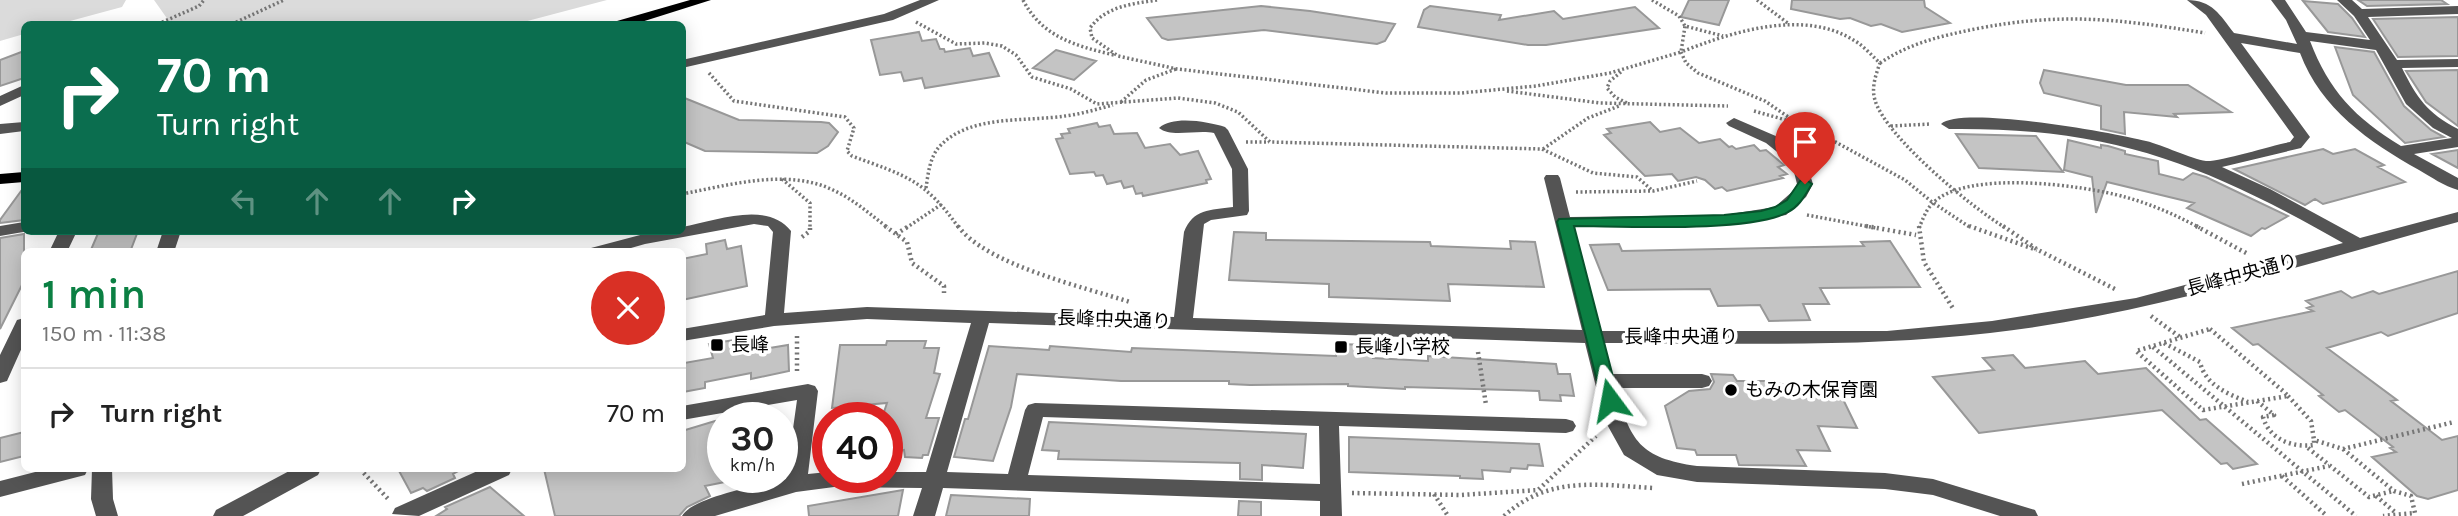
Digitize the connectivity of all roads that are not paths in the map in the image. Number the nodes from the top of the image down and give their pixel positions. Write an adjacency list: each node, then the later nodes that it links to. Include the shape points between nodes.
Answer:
1 (704, 0): 8 (main road)
2 (932, 0): 12 (street, via 888,17)
3 (2194, 0): 9 (street)
4 (2278, 0): 10 (street)
5 (2344, 0): 7 (street)
6 (2458, 10): 7 (street)
7 (2359, 13): 11 (street)
8 (632, 21)
9 (2231, 37): 10 (street); 25 (street, via 2302,137 2295,145)
10 (2305, 43): 11 (street); 24 (street, via 2320,80 2343,110 2380,141)
11 (2381, 46): 14 (street)
12 (686, 63)
13 (2458, 63): 14 (street)
14 (2393, 64): 22 (street, via 2411,102)
15 (21, 91): 16 (street)
16 (0, 102)
17 (1737, 113): 31 (street, via 1800,162 1805,184 1780,211 1724,220)
18 (1949, 124): 25 (street, via 1998,122 2084,132)
19 (21, 127): 21 (street)
20 (1167, 128): 40 (street, via 1201,125 1220,130 1240,169 1241,211 1197,220)
21 (0, 130)
22 (2458, 135)
23 (2458, 142): 24 (street)
24 (2400, 151): 29 (street)
25 (2206, 166): 36 (street)
26 (21, 177): 27 (main road)
27 (0, 179)
28 (1555, 185): 31 (street)
29 (2458, 185)
30 (2458, 217): 36 (street, 長峰中央通り)
31 (1565, 222): 43 (street)
32 (21, 228): 33 (street)
33 (0, 231)
34 (686, 231): 39 (street, via 754,219 773,222 782,231)
35 (666, 235): 37 (street)
36 (2357, 244): 43 (street, 長峰中央通り, via 2136,304 1992,327 1887,337)
37 (611, 248)
38 (982, 316): 39 (street, 長峰中央通り, via 867,313); 40 (street, 長峰中央通り); 57 (street)
39 (774, 320): 42 (street, 長峰中央通り)
40 (1183, 322): 43 (street, 長峰中央通り)
41 (21, 330): 44 (street)
42 (686, 334)
43 (1595, 337): 45 (street)
44 (0, 376)
45 (1605, 381): 46 (street); 69 (street, via 1614,419 1631,450 1664,469 1933,487)
46 (1702, 381)
47 (742, 402): 52 (street, via 808,391)
48 (707, 408): 49 (street)
49 (686, 412)
50 (1329, 419): 51 (street); 58 (street, via 1035,410); 62 (street)
51 (1566, 426)
52 (798, 468)
53 (67, 472): 60 (street)
54 (102, 472): 63 (street)
55 (305, 472): 64 (street)
56 (495, 472): 65 (street, via 403,513)
57 (935, 480): 58 (street); 59 (street); 67 (street)
58 (1016, 482): 62 (street)
59 (798, 484)
60 (0, 489)
61 (762, 493): 66 (street)
62 (1331, 493): 68 (street)
63 (107, 516)
64 (224, 516)
65 (405, 516)
66 (693, 516)
67 (924, 516)
68 (1331, 516)
69 (2027, 516)

